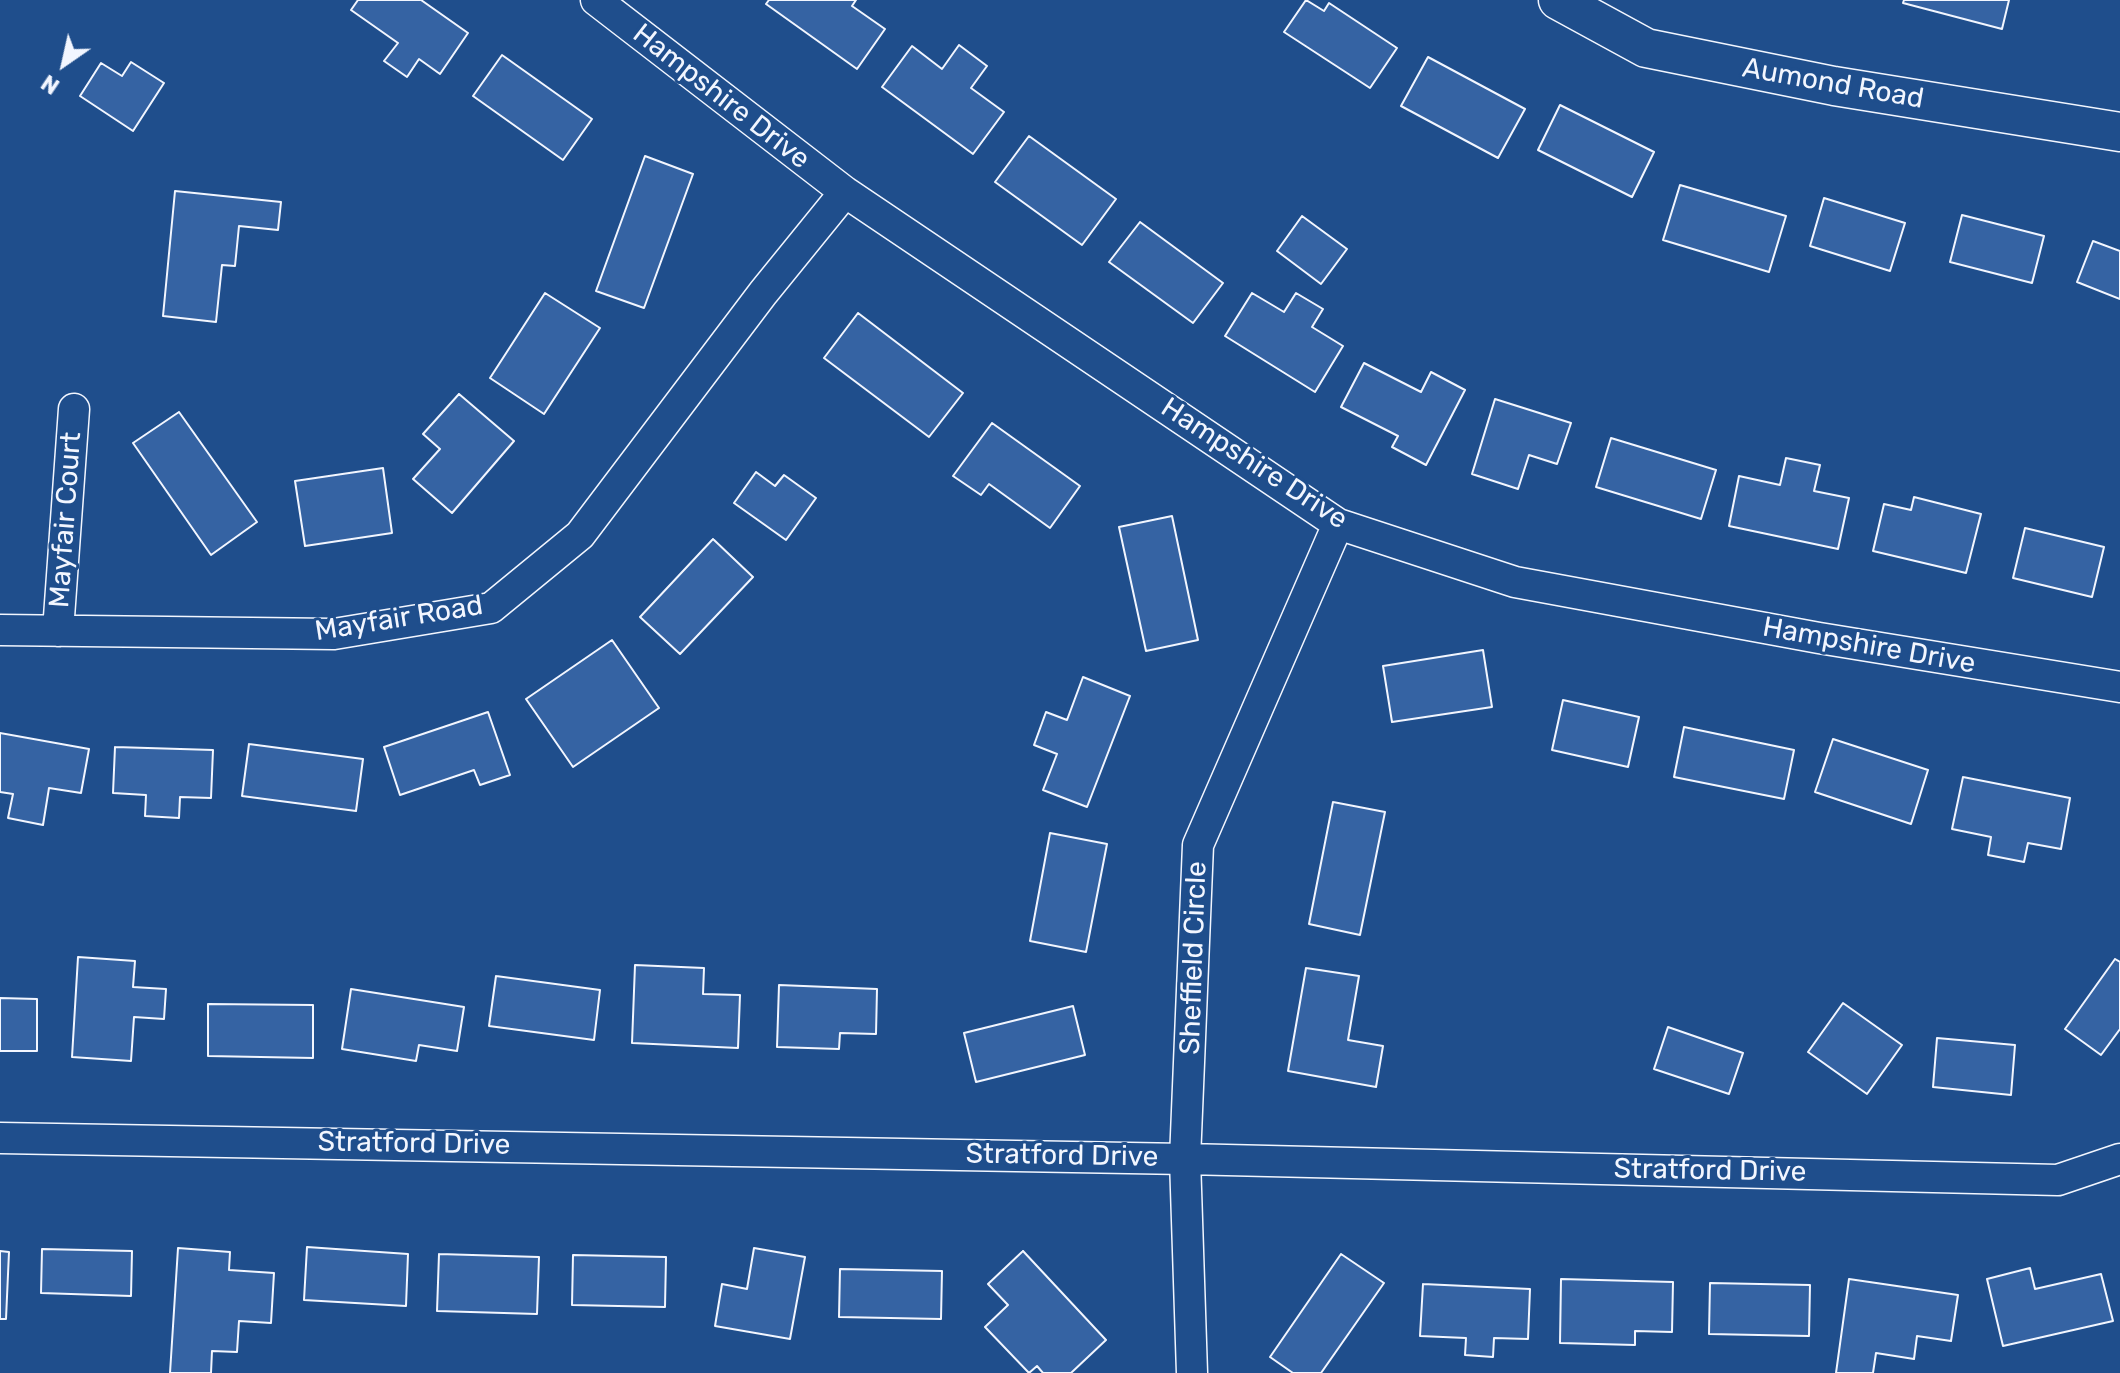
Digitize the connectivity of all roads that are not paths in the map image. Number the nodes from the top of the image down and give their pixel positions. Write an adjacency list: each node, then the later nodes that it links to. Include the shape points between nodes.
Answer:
1 (596, 0): 4 (street, Hampshire Drive)
2 (1558, 0): 3 (street, Aumond Road, via 1646,48 1834,86)
3 (2120, 132)
4 (845, 192): 6 (street, Hampshire Drive); 8 (street, Mayfair Road, via 580,535 491,608 334,634)
5 (74, 409): 8 (street, Mayfair Court)
6 (1338, 524): 9 (street, Hampshire Drive, via 1515,582); 11 (street, Sheffield Circle, via 1198,845)
7 (0, 630): 8 (street, Mayfair Road)
8 (58, 631)
9 (2120, 687)
10 (0, 1138): 11 (street, Stratford Drive)
11 (1185, 1159): 12 (street, Stratford Drive, via 2058,1180); 13 (street, Sheffield Circle)
12 (2120, 1159)
13 (1192, 1373)

